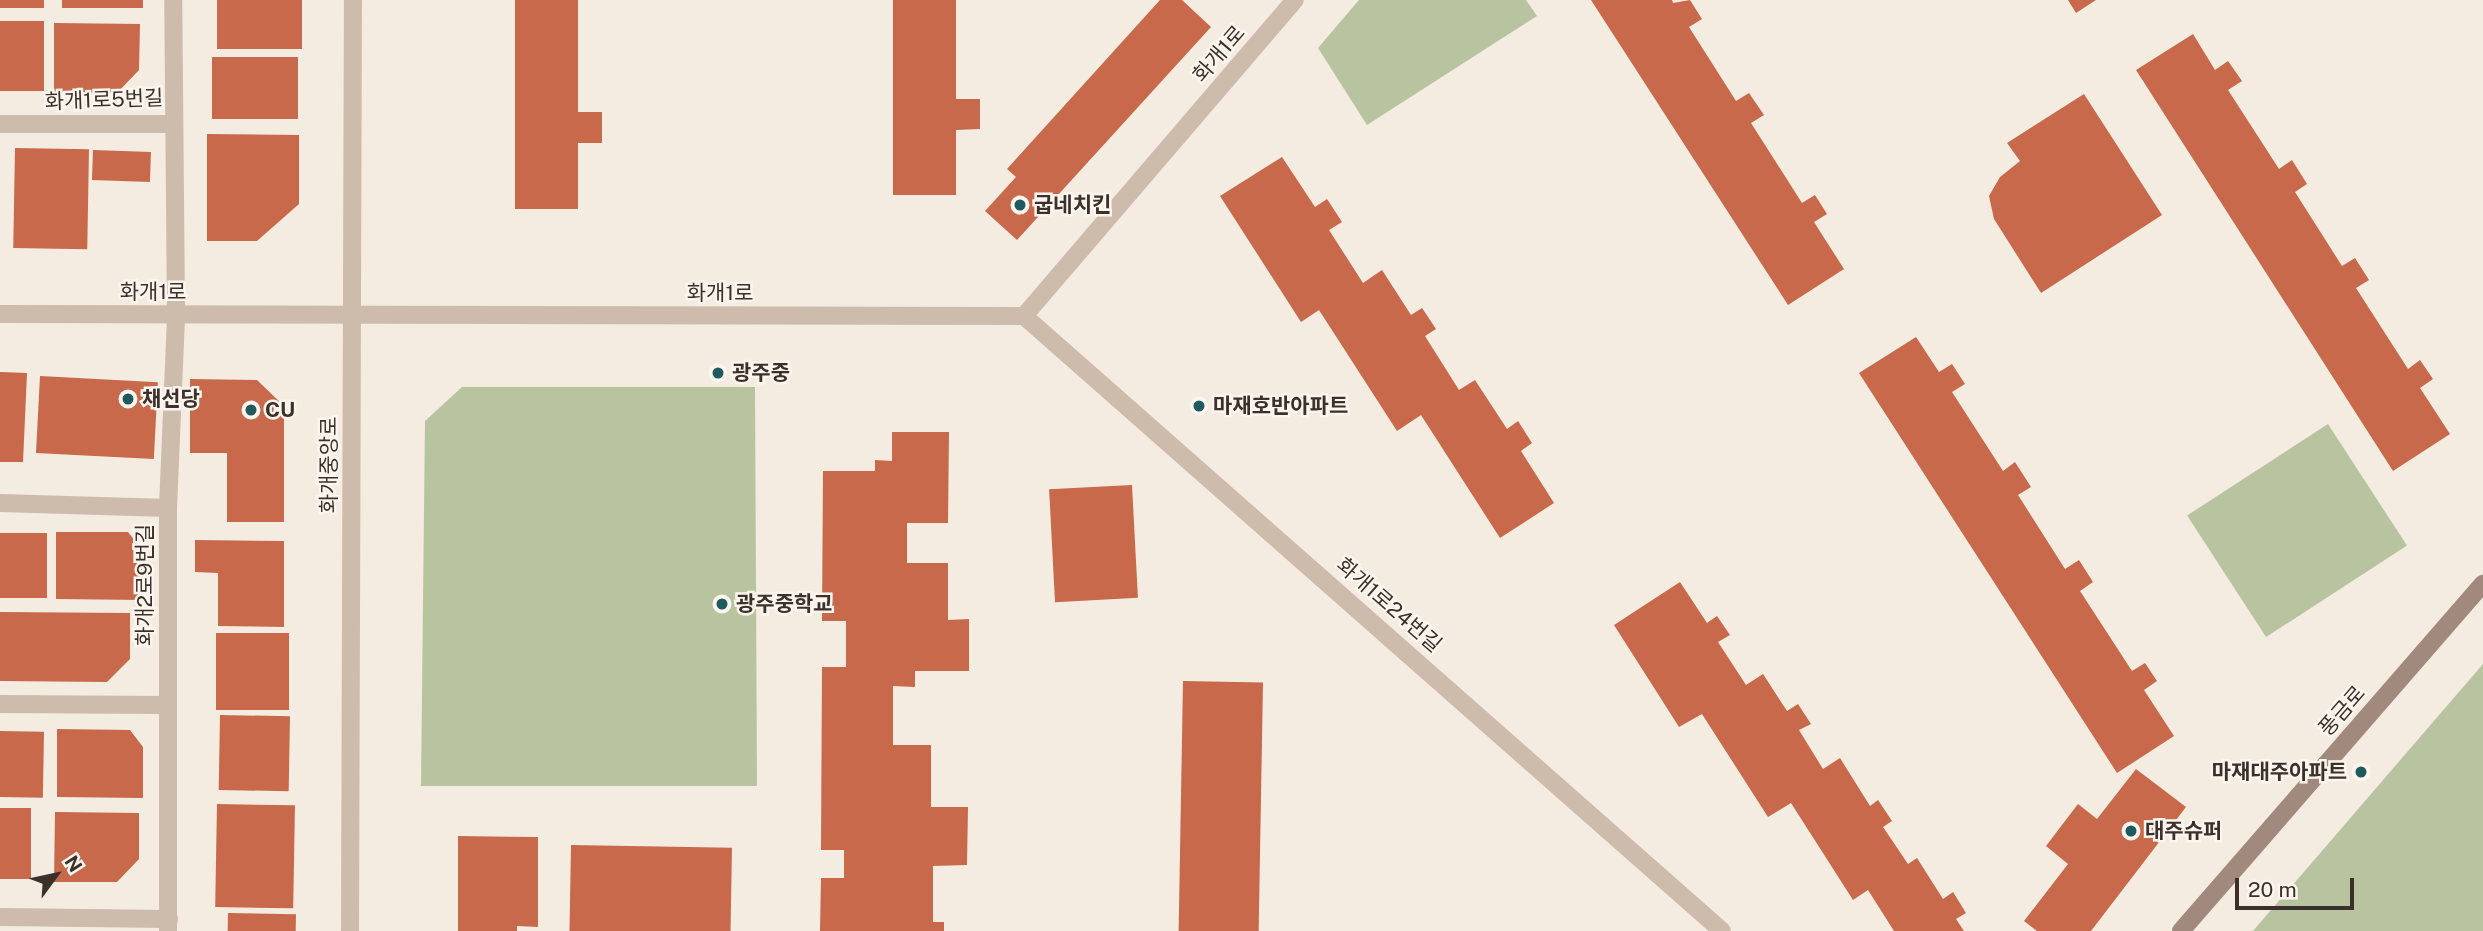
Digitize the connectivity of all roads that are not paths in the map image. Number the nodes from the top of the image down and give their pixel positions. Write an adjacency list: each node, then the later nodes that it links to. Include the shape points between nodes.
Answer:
1 (173, 0): 5 (street, 화개1로5번길)
2 (353, 0): 8 (street, 화개중앙로)
3 (1295, 0): 9 (street, 화개1로)
4 (0, 124): 5 (street, 화개1로5번길)
5 (173, 124): 7 (street)
6 (0, 314): 7 (street, 화개1로)
7 (176, 314): 8 (street, 화개1로); 11 (street)
8 (354, 316): 9 (street, 화개1로); 17 (street, 화개중앙로)
9 (1024, 316): 18 (street, 화개1로24번길)
10 (0, 503): 11 (street, 화개2로9번길)
11 (168, 508): 14 (street, 화개2로9번길)
12 (2483, 584): 19 (street, 풍금로)
13 (0, 704): 14 (street)
14 (168, 705): 16 (street, 화개2로9번길)
15 (0, 916): 16 (street, 화개2로9번길)
16 (169, 925)
17 (350, 931)
18 (1722, 931)
19 (2181, 931)

